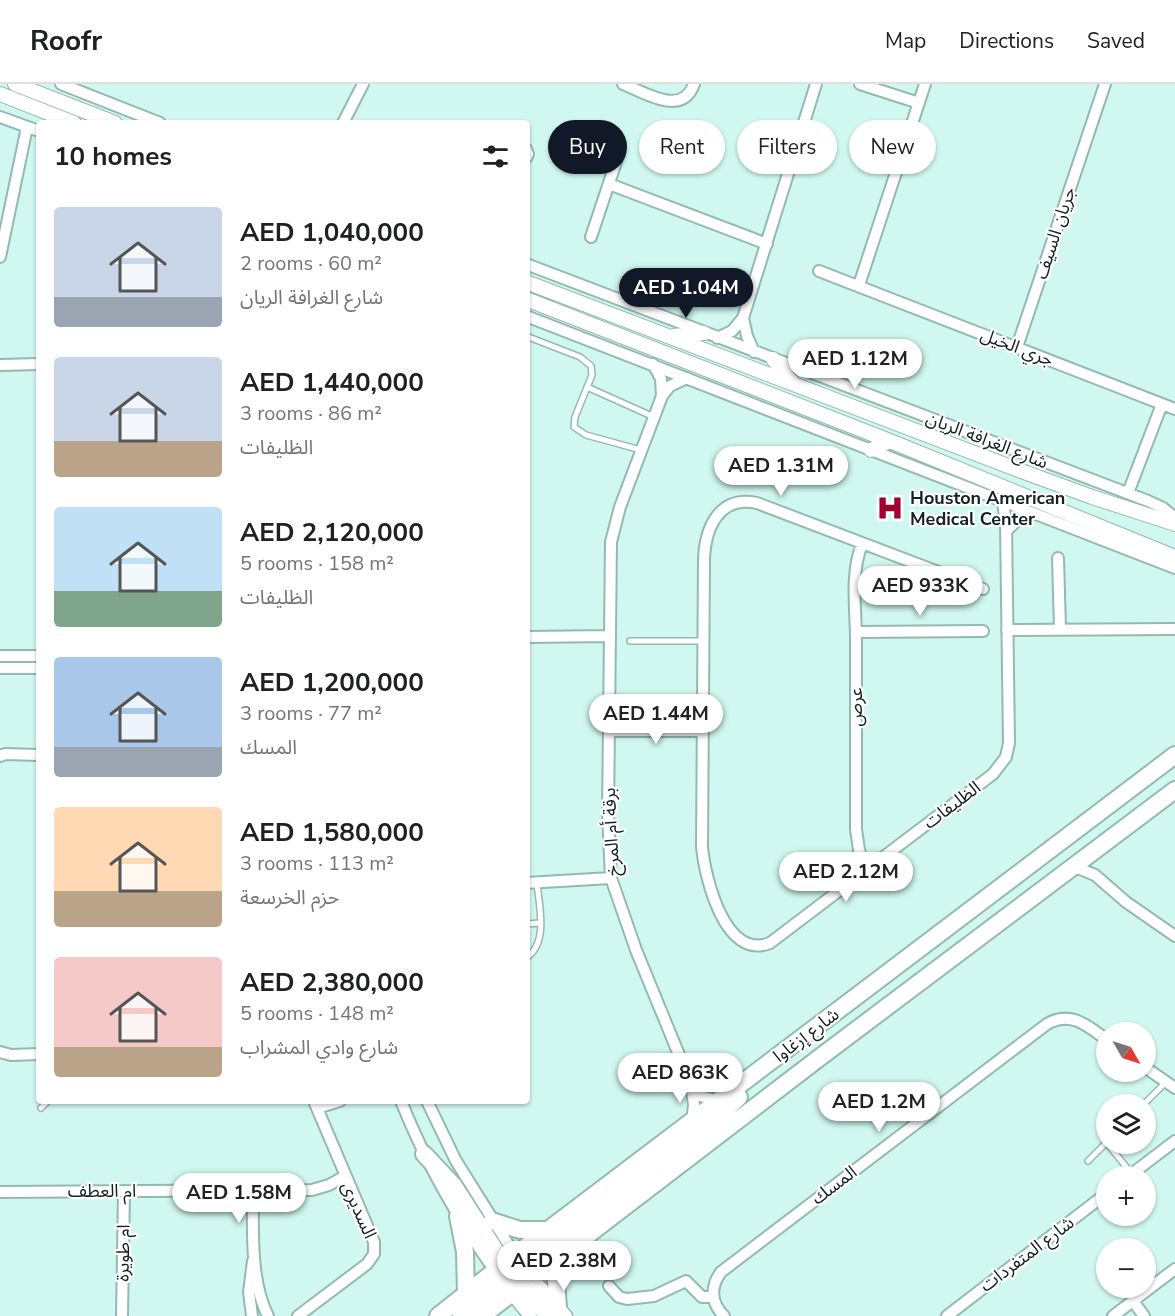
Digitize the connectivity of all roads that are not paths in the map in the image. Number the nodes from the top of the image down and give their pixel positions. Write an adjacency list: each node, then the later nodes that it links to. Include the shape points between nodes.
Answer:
1 (15, 84): 14 (main road)
2 (61, 84): 15 (street)
3 (363, 84): 16 (street)
4 (623, 84): 5 (street, via 678,102 687,97)
5 (694, 84)
6 (816, 84): 22 (street)
7 (860, 84): 11 (street)
8 (926, 84): 11 (street)
9 (1105, 84): 34 (street, جريان السيف)
10 (0, 94): 13 (main road)
11 (919, 103): 27 (street)
12 (1, 117): 17 (street)
13 (66, 120)
14 (107, 120)
15 (152, 120)
16 (345, 120)
17 (27, 127): 18 (street); 23 (street)
18 (36, 130)
19 (612, 174): 20 (street)
20 (609, 184): 21 (street); 22 (street)
21 (591, 237)
22 (767, 244): 30 (street)
23 (0, 257)
24 (530, 266): 32 (street, شارع الغرافة الريان)
25 (819, 271): 27 (street, جري الخيل)
26 (530, 284): 31 (main road, شارع الغرافة الريان)
27 (859, 285): 34 (street, جري الخيل)
28 (530, 301): 47 (main road, شارع الغرافة الريان)
29 (530, 318): 38 (street)
30 (743, 318): 32 (street, via 732,331); 35 (street)
31 (670, 336): 32 (main road); 41 (main road, شارع الغرافة الريان)
32 (711, 336): 35 (street, شارع الغرافة الريان)
33 (530, 338): 42 (lane, via 585,359 592,371)
34 (1017, 347): 44 (street, جري الخيل)
35 (754, 351): 36 (street, شارع الغرافة الريان)
36 (773, 359): 41 (main road); 50 (street, شارع الغرافة الريان)
37 (36, 364): 39 (street)
38 (653, 364): 40 (street); 43 (street, via 661,379)
39 (0, 365)
40 (687, 378): 43 (street, via 670,386); 49 (street)
41 (795, 384): 54 (main road, شارع الغرافة الريان, via 1092,497)
42 (587, 387): 46 (lane); 48 (lane, via 574,427 586,435)
43 (662, 396): 46 (street, برقة أم المرخ)
44 (1162, 404): 45 (street, جري الخيل); 50 (street)
45 (1175, 409)
46 (654, 417): 48 (street, برقة أم المرخ)
47 (890, 441): 49 (main road); 57 (main road, شارع الغرافة الريان)
48 (641, 450): 68 (street, برقة أم المرخ, via 611,542)
49 (872, 450): 51 (street)
50 (1128, 493): 53 (street, شارع الغرافة الريان, via 1156,504)
51 (1003, 502): 52 (street); 55 (street, الظليفات)
52 (1027, 511): 55 (street); 61 (street)
53 (1175, 518)
54 (1175, 524)
55 (1006, 531): 65 (street, الظليفات)
56 (862, 544): 62 (street, الظليفات); 67 (street, عرص, via 855,570); 71 (street, الظليفات, via 757,503 736,502 727,506 712,524 704,549)
57 (1157, 550): 58 (main road); 59 (main road, شارع الغرافة الريان)
58 (1175, 550)
59 (1175, 557)
60 (1058, 558): 64 (street)
61 (1175, 568)
62 (983, 588)
63 (1175, 628): 64 (street)
64 (1060, 629): 65 (street)
65 (1007, 630): 86 (street, الظليفات, via 1009,743 1003,763)
66 (983, 631): 67 (street)
67 (856, 632): 86 (street, عرص, via 856,829)
68 (610, 636): 69 (street); 76 (street, برقة أم المرخ)
69 (530, 637)
70 (630, 641): 71 (lane)
71 (703, 641): 77 (street, الظليفات)
72 (0, 656): 73 (street)
73 (36, 656)
74 (0, 668): 75 (street)
75 (36, 668)
76 (609, 731): 77 (street); 87 (street, برقة أم المرخ)
77 (702, 731): 86 (street, الظليفات, via 703,859 720,914 739,940 755,946 770,943)
78 (36, 755): 80 (street)
79 (1175, 755): 97 (main road, شارع إزغاوا)
80 (0, 756)
81 (1175, 778): 83 (main road)
82 (1175, 790): 83 (main road, شارع إزغاوا)
83 (1159, 802): 84 (main road, شارع إزغاوا)
84 (1096, 849): 85 (main road, شارع إزغاوا); 88 (street)
85 (1073, 866): 88 (street); 122 (main road, شارع إزغاوا)
86 (866, 870)
87 (611, 878): 89 (street); 99 (street, برقة أم المرخ)
88 (1100, 879): 92 (street)
89 (532, 883): 90 (lane)
90 (540, 923): 91 (lane); 93 (lane, via 539,945)
91 (530, 924)
92 (1175, 936)
93 (530, 954)
94 (1096, 1033): 128 (street, المسك, via 1076,1019 1058,1018 1047,1024 726,1267 714,1283)
95 (0, 1052): 96 (street)
96 (36, 1054)
97 (767, 1065): 102 (main road, شارع إزغاوا); 125 (main road, via 710,1125)
98 (1156, 1075): 100 (street)
99 (691, 1084): 102 (street, via 700,1096); 108 (street, برقة أم المرخ)
100 (1170, 1085): 101 (lane)
101 (1156, 1095)
102 (719, 1101): 108 (main road, شارع إزغاوا)
103 (45, 1104): 107 (lane)
104 (316, 1104): 114 (street, السديرى)
105 (401, 1104): 111 (street)
106 (428, 1104): 120 (street)
107 (41, 1108)
108 (692, 1122): 121 (main road, شارع إزغاوا)
109 (1175, 1141): 113 (street)
110 (1096, 1153): 112 (lane)
111 (424, 1154): 119 (street); 125 (main road, via 454,1186)
112 (1088, 1161)
113 (1142, 1166)
114 (345, 1176): 115 (street, ام العطف, via 312,1190); 134 (street, السديرى, via 374,1242 374,1254 367,1264)
115 (253, 1189): 116 (street, ام العطف); 123 (street)
116 (124, 1191): 117 (street, ام العطف); 131 (street, ام طويرة)
117 (0, 1192)
118 (1096, 1201): 140 (street, شارع المتفردات)
119 (458, 1216): 125 (street); 127 (main road, via 465,1252)
120 (492, 1221): 121 (main road, via 520,1230); 125 (street)
121 (549, 1230): 125 (main road, شارع إزغاوا)
122 (564, 1253): 125 (main road, شارع إزغاوا); 130 (main road, via 556,1280)
123 (254, 1258): 132 (street, via 249,1292); 133 (street)
124 (1175, 1269): 129 (street)
125 (513, 1275): 127 (main road, شارع إزغاوا); 130 (main road); 136 (main road); 137 (main road, شارع إزغاوا); 138 (street)
126 (609, 1286): 128 (street, via 619,1297 627,1299 654,1296 686,1281 702,1297)
127 (466, 1294): 135 (main road, شارع إزغاوا)
128 (713, 1297): 139 (street)
129 (1133, 1301): 141 (street); 142 (street)
130 (558, 1313)
131 (122, 1316)
132 (252, 1316)
133 (268, 1316)
134 (298, 1316)
135 (438, 1316)
136 (461, 1316)
137 (482, 1316)
138 (530, 1316)
139 (724, 1316)
140 (947, 1316)
141 (1113, 1316)
142 (1144, 1316)

